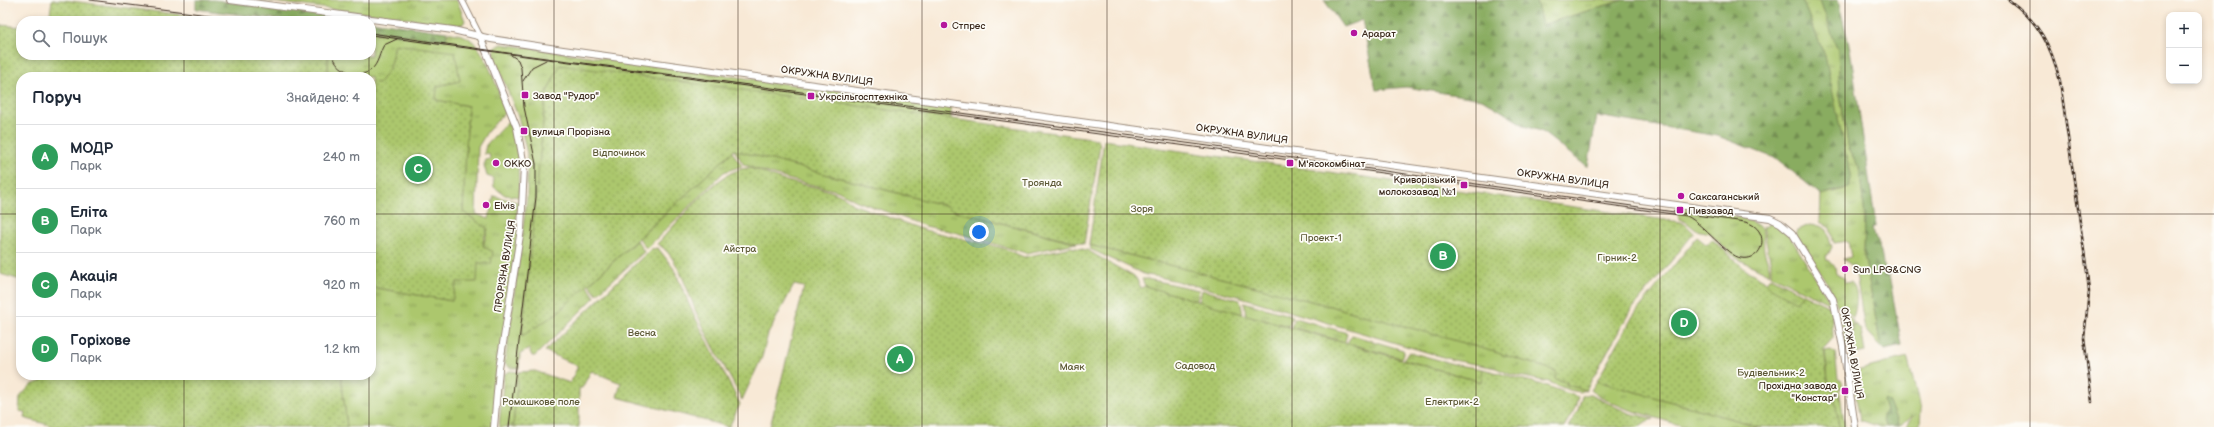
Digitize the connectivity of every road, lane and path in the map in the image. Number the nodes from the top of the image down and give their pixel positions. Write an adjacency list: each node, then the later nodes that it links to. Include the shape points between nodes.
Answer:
1 (230, 0): 3 (main road, ОКРУЖНА ВУЛИЦЯ)
2 (462, 0): 5 (street, ПРОРІЗНА ВУЛИЦЯ)
3 (349, 16)
4 (376, 20): 5 (main road, ОКРУЖНА ВУЛИЦЯ)
5 (480, 36): 6 (main road, ПРОРІЗНА ВУЛИЦЯ, via 517,128 524,166 521,229 499,369); 7 (main road, ОКРУЖНА ВУЛИЦЯ, via 563,50 1770,218 1792,234 1833,299)
6 (494, 427)
7 (1855, 427)

